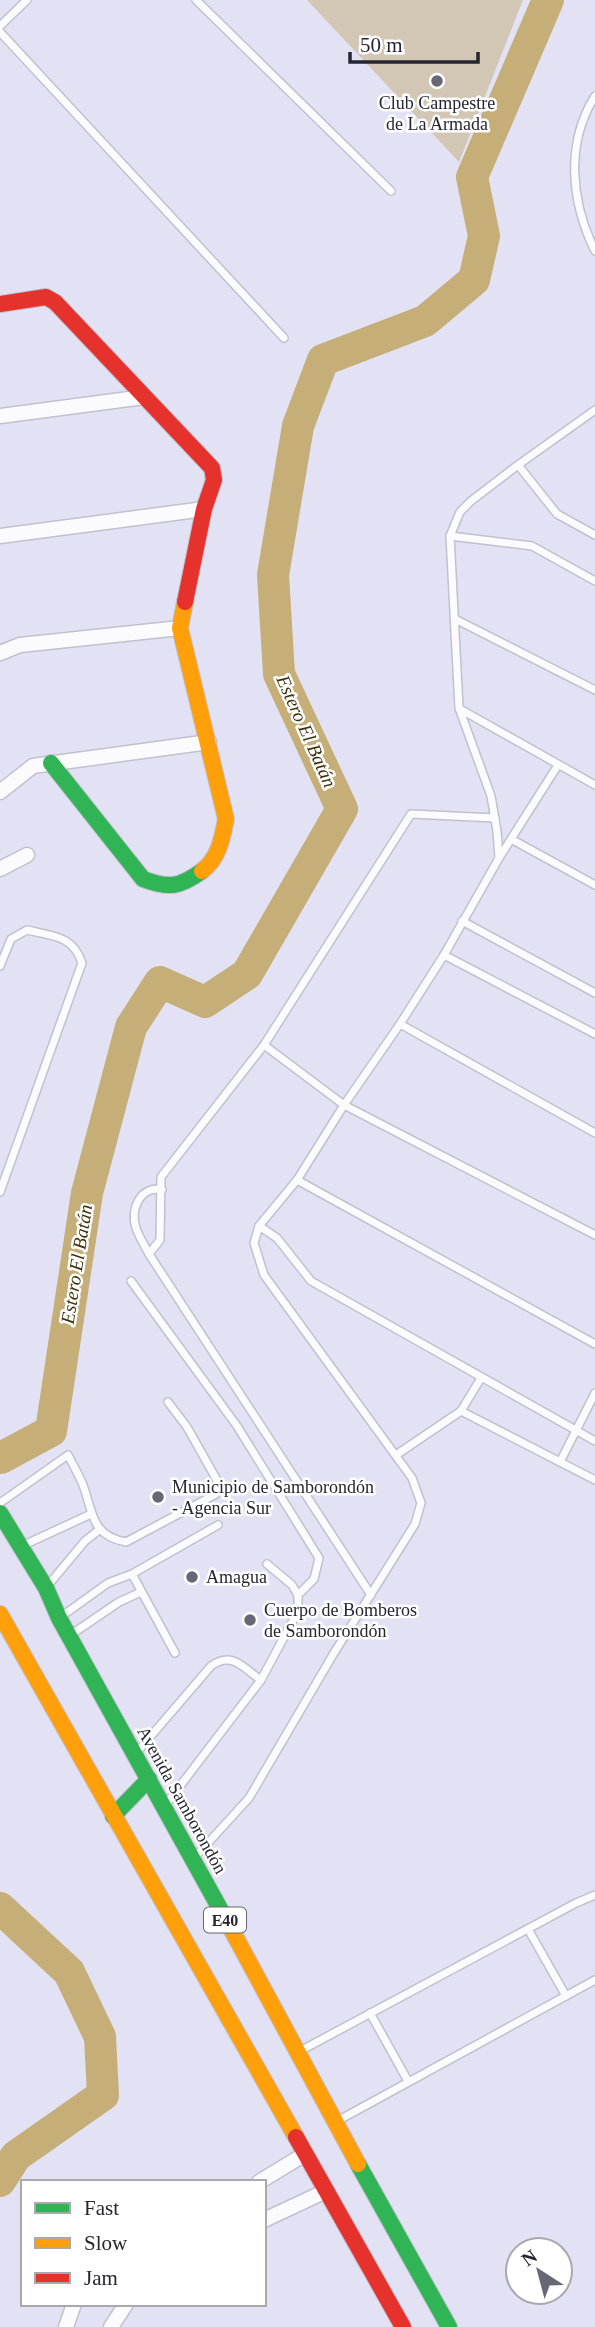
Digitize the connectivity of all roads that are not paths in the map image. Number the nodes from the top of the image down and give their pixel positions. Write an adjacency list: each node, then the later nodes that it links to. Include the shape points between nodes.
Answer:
1 (27, 0): 3 (lane)
2 (196, 0): 6 (lane)
3 (0, 26)
4 (0, 32): 9 (lane)
5 (595, 96): 7 (lane, via 580,132 573,172 576,200)
6 (391, 191)
7 (595, 251)
8 (0, 304): 10 (main road, via 46,297 55,302)
9 (284, 338)
10 (145, 397): 12 (street); 15 (main road, via 212,468 214,480)
11 (593, 412): 13 (lane); 14 (lane)
12 (0, 416)
13 (595, 423)
14 (518, 465): 16 (lane, via 557,514); 18 (lane, via 460,512)
15 (204, 509): 17 (street); 21 (main road)
16 (595, 535)
17 (0, 536)
18 (450, 536): 19 (lane, via 532,546); 20 (lane)
19 (595, 581)
20 (455, 620): 23 (lane); 24 (lane)
21 (180, 628): 22 (street, via 20,645); 25 (main road)
22 (0, 653)
23 (595, 690)
24 (459, 708): 27 (lane); 30 (lane)
25 (209, 742): 26 (street); 26 (main road, via 226,819 221,846 210,865 185,883 162,886 143,879)
26 (51, 763): 29 (street, via 33,766)
27 (558, 765): 28 (lane); 31 (lane)
28 (595, 785)
29 (0, 792)
30 (495, 818): 33 (lane); 42 (lane, via 411,814)
31 (511, 839): 33 (lane); 35 (lane)
32 (27, 855): 34 (street)
33 (499, 858): 36 (lane)
34 (0, 869)
35 (595, 886)
36 (462, 921): 37 (lane); 39 (lane)
37 (444, 955): 40 (lane); 41 (lane)
38 (0, 966): 47 (lane, via 11,939 27,930 65,939 75,946 82,963)
39 (595, 993)
40 (400, 1024): 43 (lane); 44 (lane)
41 (595, 1034)
42 (264, 1045): 43 (lane); 46 (lane, via 161,1177)
43 (344, 1105): 45 (lane); 49 (lane)
44 (595, 1133)
45 (297, 1180): 48 (lane); 52 (lane)
46 (162, 1190): 50 (lane, via 160,1240); 50 (lane, via 144,1192 137,1201 135,1226)
47 (0, 1192)
48 (259, 1226): 53 (lane, via 277,1238 311,1281); 59 (lane, via 254,1243 264,1275)
49 (595, 1235)
50 (149, 1254): 73 (lane)
51 (131, 1281): 72 (lane, via 237,1426 320,1558 314,1579)
52 (595, 1344)
53 (481, 1378): 56 (lane); 57 (lane)
54 (595, 1393): 57 (lane)
55 (168, 1402): 66 (lane, via 218,1482 216,1494 126,1542)
56 (461, 1411): 59 (lane); 60 (lane)
57 (575, 1430): 58 (lane); 60 (lane)
58 (595, 1441)
59 (396, 1455): 73 (lane, via 412,1478 421,1503 415,1524)
60 (560, 1462): 61 (lane)
61 (595, 1480)
62 (0, 1503): 64 (lane, via 68,1455 83,1483)
63 (0, 1513): 67 (main road, Avenida Samborondón / E40)
64 (91, 1514): 66 (lane); 67 (lane)
65 (218, 1525): 69 (lane)
66 (99, 1530): 70 (lane)
67 (20, 1547): 70 (main road, Avenida Samborondón / E40)
68 (267, 1564): 72 (lane)
69 (132, 1574): 71 (lane); 75 (lane, via 108,1583)
70 (46, 1588): 75 (main road, Avenida Samborondón / E40)
71 (141, 1592): 76 (lane); 77 (lane)
72 (298, 1595): 78 (lane, via 298,1611)
73 (370, 1595): 83 (lane, via 249,1798)
74 (0, 1614): 82 (main road, E40)
75 (59, 1618): 76 (main road, Avenida Samborondón / E40)
76 (69, 1636): 79 (main road, Avenida Samborondón / E40)
77 (175, 1653)
78 (261, 1680): 79 (lane, via 230,1659 221,1659); 81 (lane)
79 (135, 1754): 80 (main road, Avenida Samborondón / E40)
80 (149, 1779): 81 (main road, Avenida Samborondón / E40); 82 (main road)
81 (164, 1807): 83 (main road, Avenida Samborondón / E40)
82 (113, 1816): 92 (main road, E40)
83 (193, 1859): 89 (main road, Avenida Samborondón / E40)
84 (595, 1895): 85 (lane)
85 (528, 1928): 87 (lane); 88 (lane)
86 (595, 1980): 87 (lane)
87 (566, 1996): 90 (lane)
88 (370, 2013): 89 (lane); 90 (lane)
89 (296, 2053): 91 (main road, Avenida Samborondón / E40)
90 (408, 2081): 91 (lane)
91 (335, 2123): 101 (main road, Avenida Samborondón / E40)
92 (305, 2154): 93 (street); 94 (main road, E40)
93 (262, 2180)
94 (326, 2191): 95 (street); 100 (main road, E40)
95 (266, 2219)
96 (73, 2306): 98 (street)
97 (124, 2306): 99 (street)
98 (66, 2327)
99 (111, 2327)
100 (403, 2327)
101 (449, 2327)

